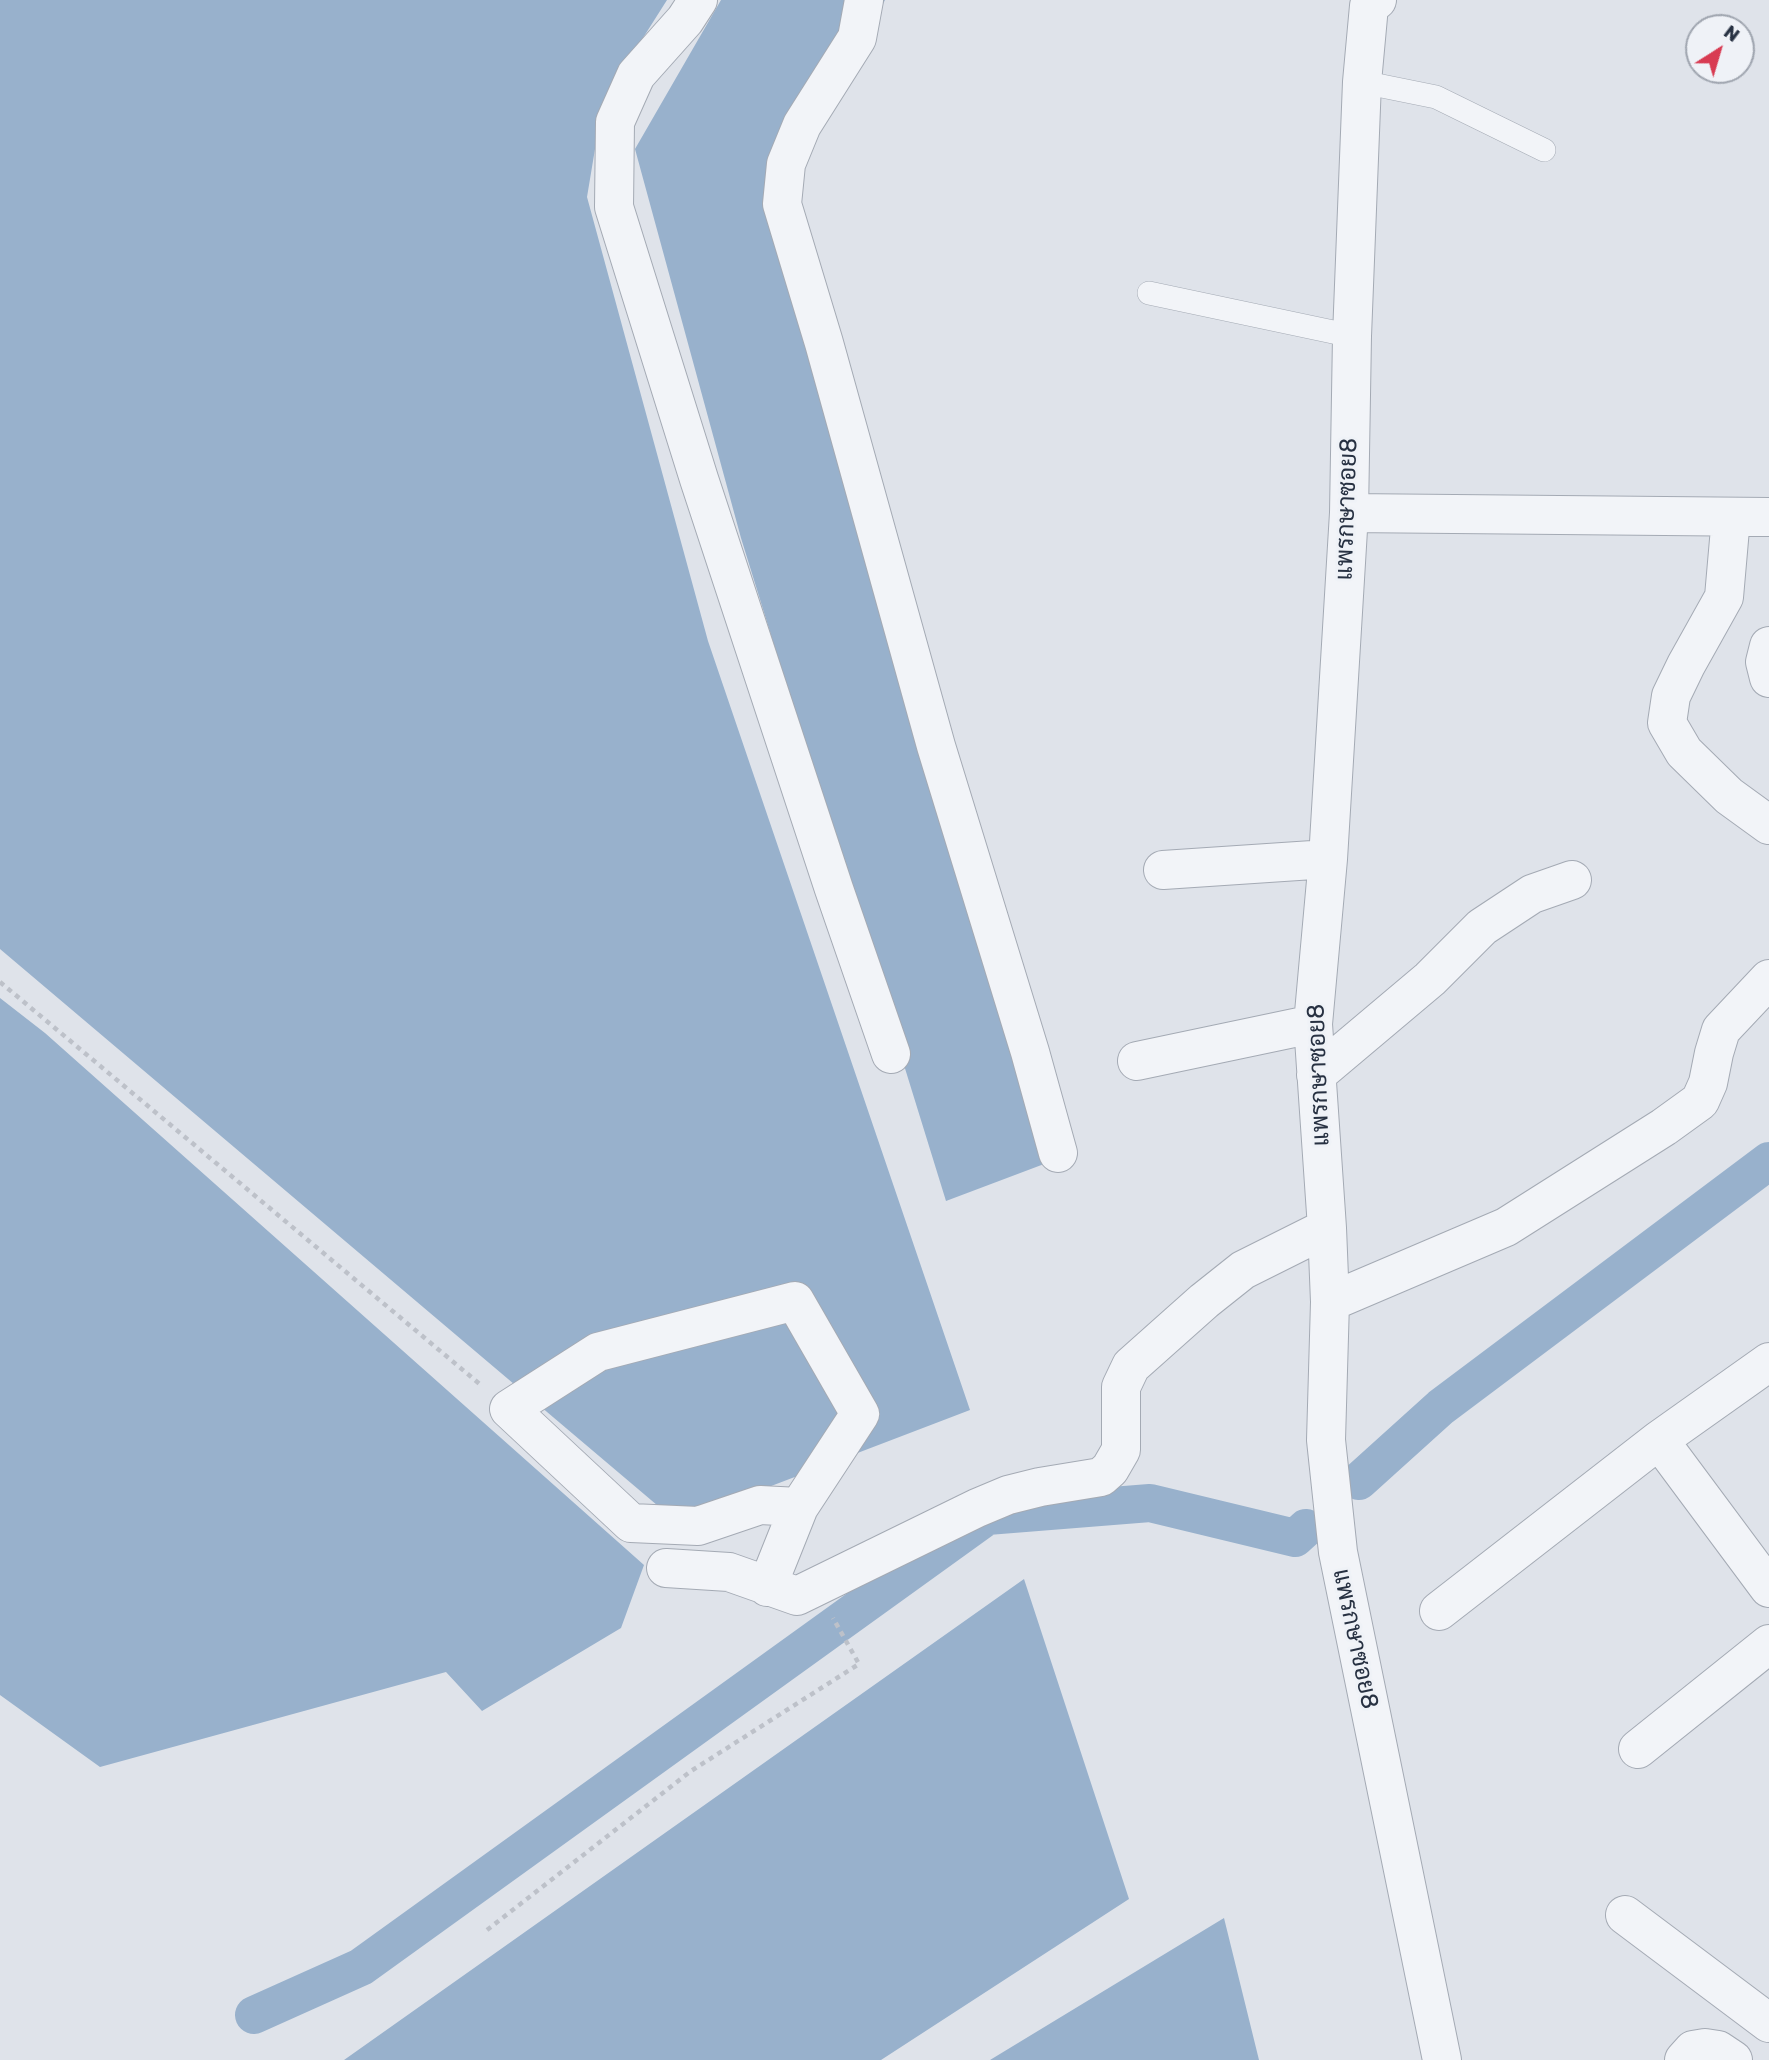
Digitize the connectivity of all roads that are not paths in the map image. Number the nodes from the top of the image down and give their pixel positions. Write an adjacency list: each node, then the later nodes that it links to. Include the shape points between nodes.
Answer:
1 (698, 0): 19 (street, via 636,75 615,122 614,207 699,479)
2 (864, 0): 22 (street, via 857,38 802,125 786,164 782,204)
3 (1369, 2): 4 (street, แพรกษาซอย8)
4 (1362, 82): 5 (lane, via 1436,97); 7 (street, แพรกษาซอย8)
5 (1544, 150)
6 (1149, 293): 7 (lane)
7 (1352, 336): 8 (street, แพรกษาซอย8)
8 (1349, 513): 9 (street); 14 (street, แพรกษาซอย8)
9 (1731, 517): 10 (street); 13 (street, via 1724,597 1671,696 1667,723 1684,752 1729,796)
10 (1769, 517)
11 (1769, 646): 12 (street, via 1765,662)
12 (1769, 678)
13 (1769, 825)
14 (1328, 859): 15 (street); 18 (street, แพรกษาซอย8)
15 (1163, 870)
16 (1572, 880): 21 (street, via 1532,894 1482,927 1430,979)
17 (1769, 979): 24 (street, via 1721,1030 1700,1101 1506,1227)
18 (1313, 1024): 20 (street); 21 (street, แพรกษาซอย8)
19 (891, 1054)
20 (1137, 1061)
21 (1316, 1075): 23 (street, แพรกษาซอย8)
22 (1058, 1153)
23 (1327, 1228): 24 (street, แพรกษาซอย8); 29 (street, via 1243,1270 1131,1366 1121,1387 1121,1450 1101,1477 1008,1495 797,1596)
24 (1330, 1301): 36 (street, แพรกษาซอย8, via 1326,1440 1338,1552)
25 (1769, 1362): 26 (street)
26 (1659, 1440): 30 (street); 31 (street)
27 (799, 1507): 27 (street, via 860,1414 795,1301 598,1352 509,1409 631,1523 698,1526 760,1505); 29 (street)
28 (666, 1567): 29 (street, via 729,1572)
29 (767, 1587)
30 (1769, 1588)
31 (1439, 1611)
32 (1769, 1644): 33 (street)
33 (1638, 1749)
34 (1625, 1915): 35 (street)
35 (1769, 2023)
36 (1441, 2060)
37 (1684, 2060): 38 (street, via 1693,2050 1705,2048)
38 (1733, 2060)

